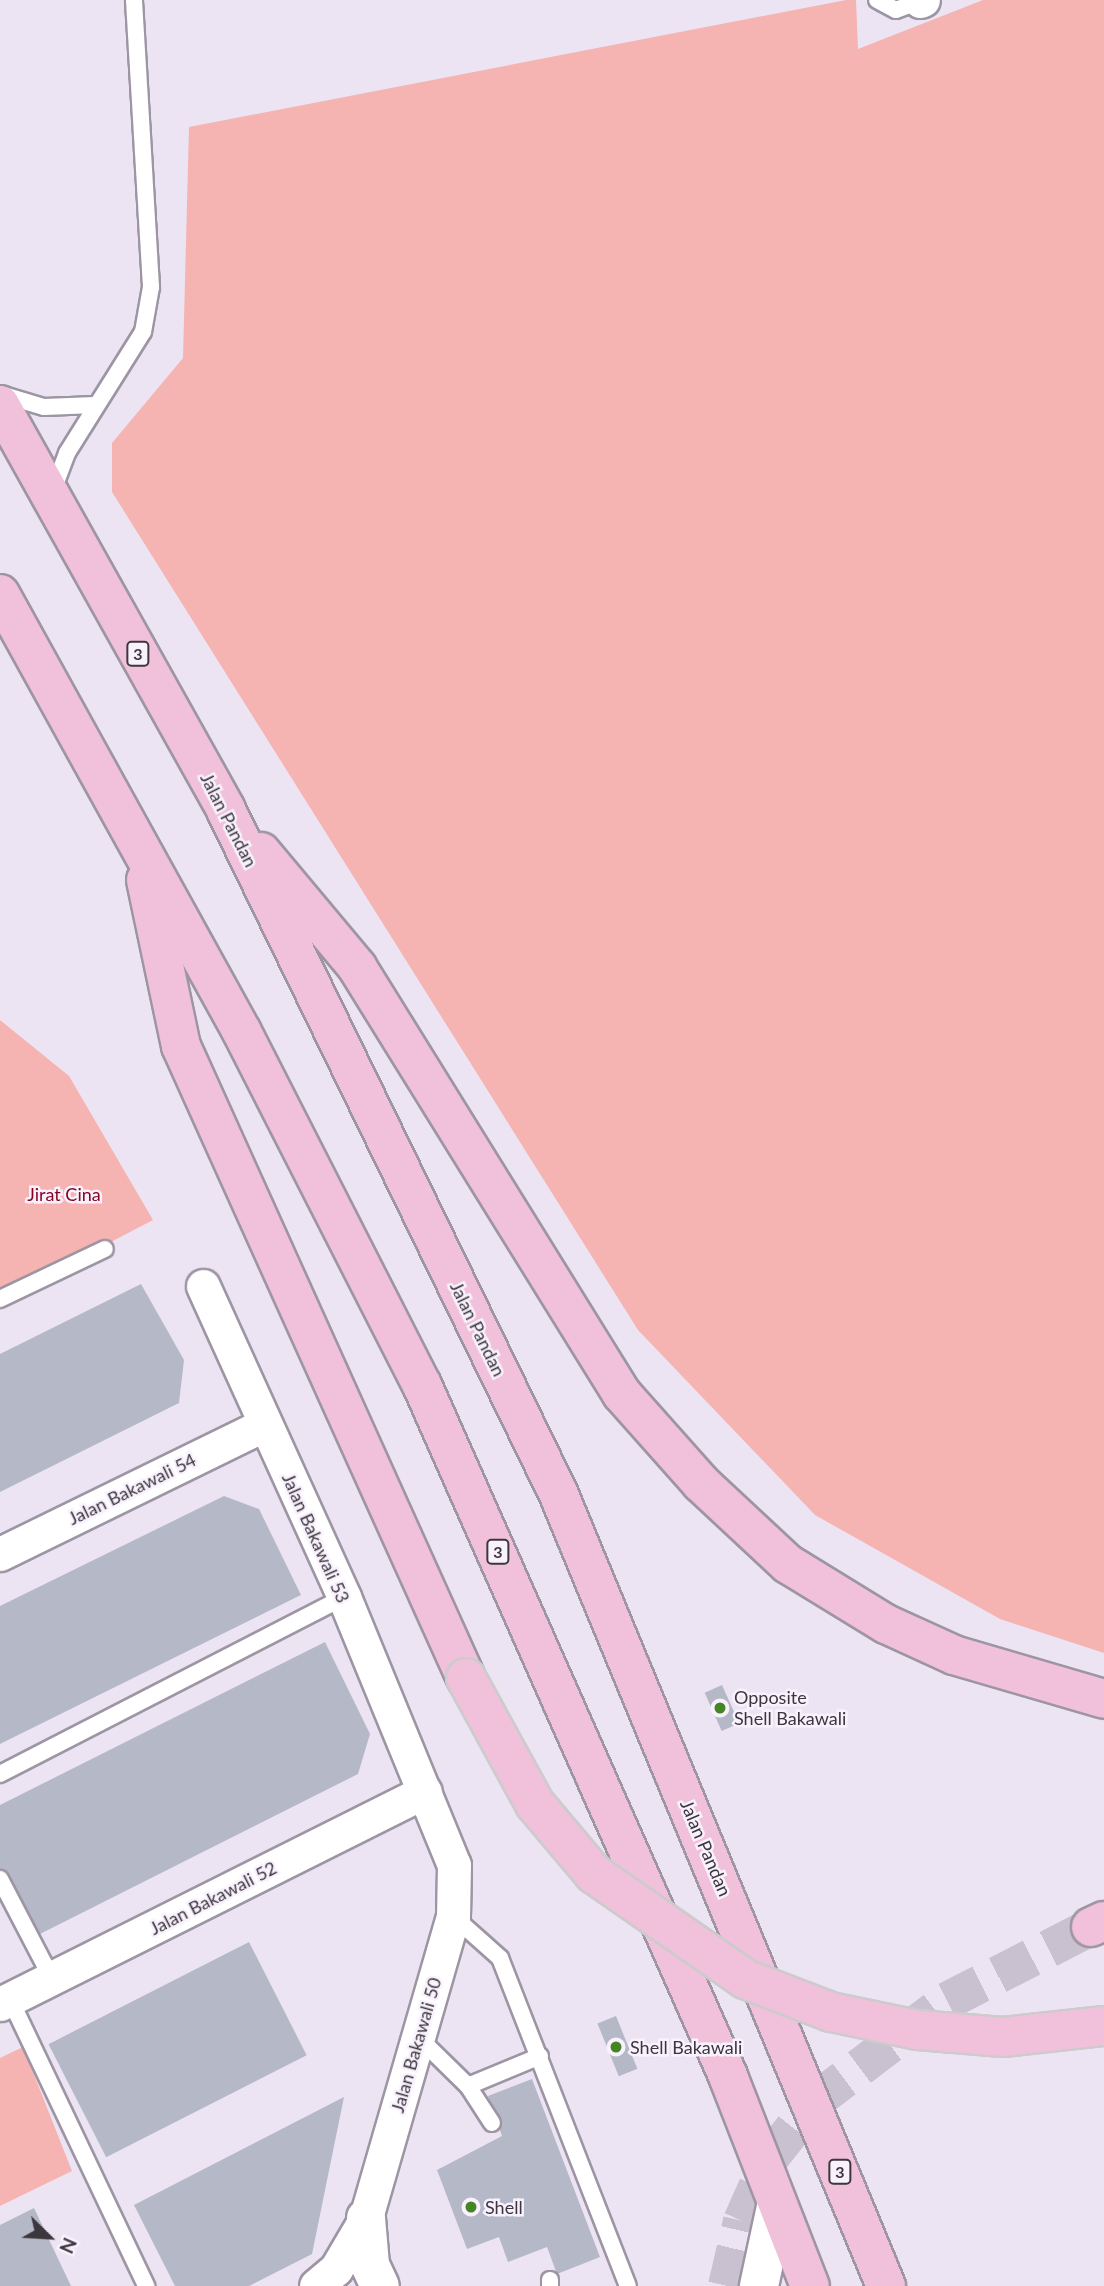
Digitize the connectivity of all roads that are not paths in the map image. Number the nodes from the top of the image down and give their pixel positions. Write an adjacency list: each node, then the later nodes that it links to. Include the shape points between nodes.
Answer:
1 (134, 0): 6 (lane, via 151,287 142,332 123,373)
2 (877, 0): 3 (lane, via 896,10)
3 (921, 1)
4 (0, 394): 6 (lane, via 44,407)
5 (0, 405): 7 (highway, Jalan Pandan / 3)
6 (95, 405): 7 (lane)
7 (50, 498): 9 (highway, Jalan Pandan / 3)
8 (0, 594): 10 (highway, 3)
9 (226, 810): 17 (highway, via 358,967 622,1394 701,1483 788,1564 886,1624 954,1656); 37 (highway, Jalan Pandan / 3, via 559,1495)
10 (138, 841): 24 (highway, bridge, via 181,1046 466,1678 535,1804 594,1874 746,1979 831,2012 918,2030 1003,2037); 29 (highway, 3, via 422,1385 729,2076)
11 (105, 1249): 13 (lane)
12 (202, 1286): 14 (street, Jalan Bakawali 53)
13 (0, 1299)
14 (265, 1424): 15 (street, Jalan Bakawali 54); 16 (street, Jalan Bakawali 53)
15 (0, 1554)
16 (344, 1597): 18 (lane); 19 (street, Jalan Bakawali 53)
17 (1104, 1699)
18 (0, 1774)
19 (425, 1791): 21 (street, Jalan Bakawali 50, via 454,1865); 22 (street, Jalan Bakawali 52)
20 (0, 1879): 22 (lane)
21 (453, 1916): 25 (street, Jalan Bakawali 50); 26 (lane, via 500,1958)
22 (52, 1979): 23 (street, Jalan Bakawali 52)
23 (5, 2002): 31 (lane)
24 (1104, 2026)
25 (418, 2037): 27 (lane); 30 (street, Jalan Bakawali 50)
26 (540, 2056): 27 (lane); 34 (lane)
27 (468, 2086): 28 (lane)
28 (492, 2123)
29 (776, 2207): 35 (main road); 36 (highway, 3)
30 (366, 2218): 32 (street, Jalan Bakawali 50, via 335,2269); 33 (main road, via 370,2264)
31 (146, 2286)
32 (316, 2286)
33 (380, 2286)
34 (628, 2286)
35 (759, 2286)
36 (810, 2286)
37 (886, 2286)

